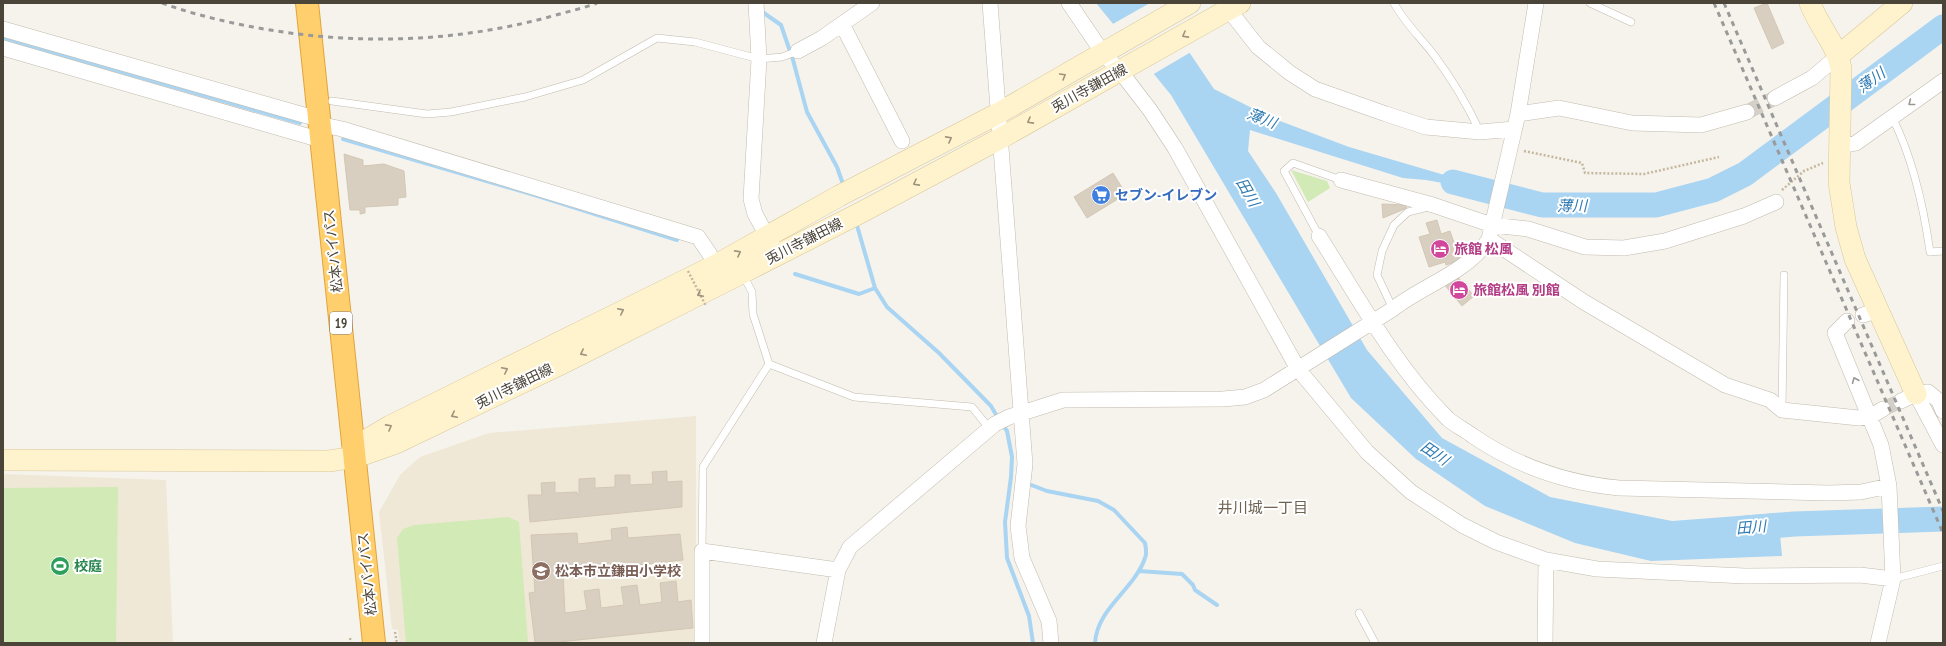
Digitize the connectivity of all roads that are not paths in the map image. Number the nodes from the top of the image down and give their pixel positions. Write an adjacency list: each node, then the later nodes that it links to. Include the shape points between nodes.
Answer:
1 (307, 3): 29 (highway, 松本バイパス / 19)
2 (756, 3): 19 (street)
3 (872, 3): 14 (street)
4 (990, 3): 26 (street)
5 (1069, 3): 18 (street)
6 (1190, 3): 18 (main road, 兎川寺鎌田線)
7 (1394, 3): 31 (lane, via 1457,86)
8 (1536, 3): 27 (street)
9 (1590, 3): 13 (lane)
10 (1810, 3): 20 (main road)
11 (1902, 3): 20 (main road)
12 (1230, 9): 21 (main road, 兎川寺鎌田線, one-way to 21); 31 (street, via 1258,47 1315,89 1426,127)
13 (1631, 22)
14 (842, 24): 17 (street); 33 (street)
15 (3, 29): 29 (street)
16 (3, 48): 29 (street)
17 (798, 51): 19 (lane, via 782,58)
18 (1107, 51): 21 (street); 26 (main road, 兎川寺鎌田線, one-way to 18)
19 (759, 59): 24 (lane, via 695,42 657,38 583,80 451,112 427,114); 40 (street, via 751,199 755,214)
20 (1840, 62): 23 (street); 34 (main road)
21 (1123, 69): 32 (main road, 兎川寺鎌田線, one-way to 32); 49 (street, via 1175,148)
22 (1943, 81): 28 (street, one-way to 28)
23 (1775, 98)
24 (332, 101)
25 (1747, 112): 27 (street, via 1701,125 1632,123 1559,108)
26 (999, 113): 32 (street); 40 (main road, 兎川寺鎌田線, one-way to 26, via 846,193)
27 (1518, 114): 30 (street)
28 (1892, 118): 34 (street, via 1856,143); 41 (lane, via 1899,131 1925,215 1930,252)
29 (320, 128): 43 (street, via 342,129 698,237); 57 (highway, 松本バイパス / 19)
30 (1514, 129): 31 (street); 38 (street)
31 (1480, 132)
32 (1001, 138): 40 (main road, 兎川寺鎌田線, one-way to 40, via 853,216); 54 (street)
33 (902, 142)
34 (1841, 148): 50 (main road, via 1839,183 1846,227 1871,313)
35 (1342, 180): 37 (street); 39 (lane, via 1293,163 1284,171)
36 (1776, 202): 38 (street, via 1744,216 1665,241 1624,248 1585,247 1528,229)
37 (1433, 205): 38 (street); 45 (lane, via 1408,212 1394,225 1382,251 1377,275)
38 (1492, 227): 45 (street, via 1480,252 1468,262); 51 (street, via 1584,302 1707,376 1725,385 1770,400)
39 (1319, 236): 47 (street)
40 (773, 246): 42 (main road, 兎川寺鎌田線); 43 (main road, 兎川寺鎌田線, one-way to 40)
41 (1943, 251)
42 (742, 273): 43 (main road, 兎川寺鎌田線); 48 (lane, via 752,292 753,314)
43 (719, 274): 57 (main road, 兎川寺鎌田線, via 561,364 410,436)
44 (1784, 275): 51 (lane)
45 (1393, 309): 47 (street)
46 (1847, 321): 53 (street, one-way to 46, via 1835,333)
47 (1370, 322): 49 (street); 59 (street, via 1400,364 1449,420 1497,452 1559,478 1589,485 1684,491 1829,493)
48 (769, 364): 55 (lane, via 854,397 972,407); 60 (lane, via 704,467)
49 (1302, 366): 54 (street, via 1264,390 1245,397 1063,400); 61 (street, via 1367,452 1411,492 1462,525 1496,542)
50 (1909, 398): 52 (street, via 1928,392 1939,401); 56 (street)
51 (1782, 410): 53 (street, via 1859,418)
52 (1943, 411)
53 (1877, 413): 59 (street)
54 (1015, 415): 55 (street); 69 (street, via 1026,464 1018,526 1022,558 1049,621)
55 (992, 426): 63 (street, via 850,547)
56 (1943, 444)
57 (355, 452): 58 (main road, 兎川寺鎌田線, via 329,461); 66 (highway, 松本バイパス / 19)
58 (3, 460)
59 (1889, 490): 64 (street)
60 (702, 552): 63 (street); 67 (street)
61 (1546, 560): 64 (street, via 1597,569 1745,576); 71 (street)
62 (1943, 566): 64 (lane)
63 (838, 570): 68 (street)
64 (1893, 574): 72 (street)
65 (1359, 613): 70 (lane)
66 (374, 643)
67 (702, 643)
68 (824, 643)
69 (1051, 643)
70 (1375, 643)
71 (1545, 643)
72 (1878, 643)

